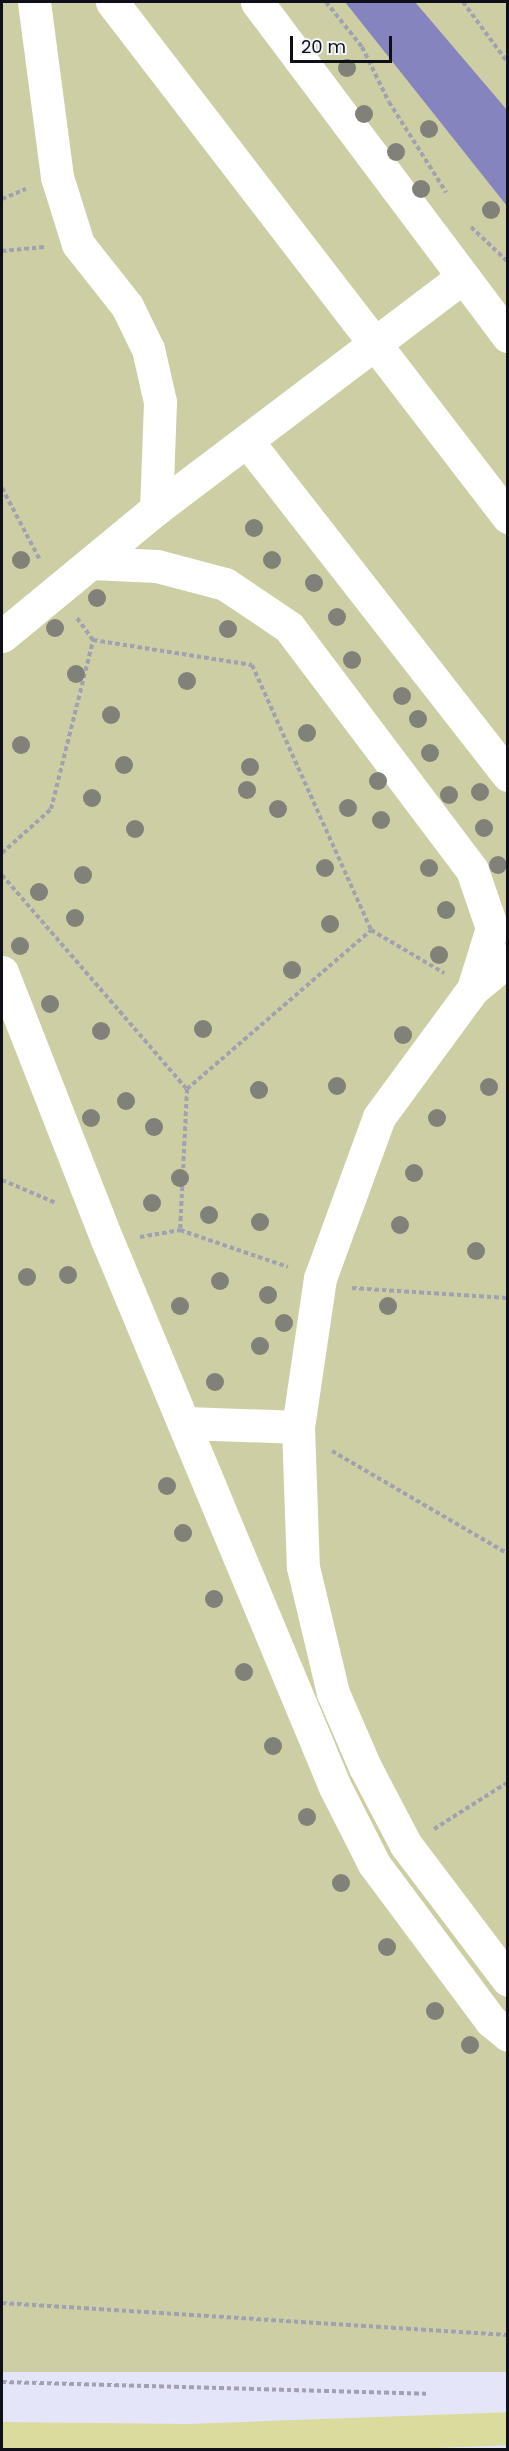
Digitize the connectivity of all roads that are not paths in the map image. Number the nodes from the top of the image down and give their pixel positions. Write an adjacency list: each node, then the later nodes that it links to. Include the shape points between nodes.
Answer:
1 (34, 2): 8 (street, via 57,177 78,244 126,306 148,349 160,402)
2 (112, 2): 6 (street)
3 (257, 2): 4 (street)
4 (463, 277): 5 (street); 6 (street)
5 (507, 336)
6 (375, 343): 7 (street); 9 (street)
7 (247, 441): 8 (street); 12 (street)
8 (156, 509): 10 (street)
9 (507, 517)
10 (91, 563): 11 (street); 15 (street, via 157,566 225,584 289,627 472,870 492,927)
11 (2, 636)
12 (507, 775)
13 (507, 960): 15 (street)
14 (2, 972): 16 (street, via 108,1242)
15 (473, 989): 17 (street, via 379,1117 320,1278)
16 (186, 1423): 17 (street); 19 (street, via 296,1699 374,1864 491,2021)
17 (298, 1427): 18 (street, via 303,1568 333,1693 365,1767 406,1845)
18 (507, 1980)
19 (507, 2035)
20 (507, 2428): 22 (main road)
21 (2, 2438): 22 (main road)
22 (188, 2440): 23 (main road)
23 (410, 2450)

